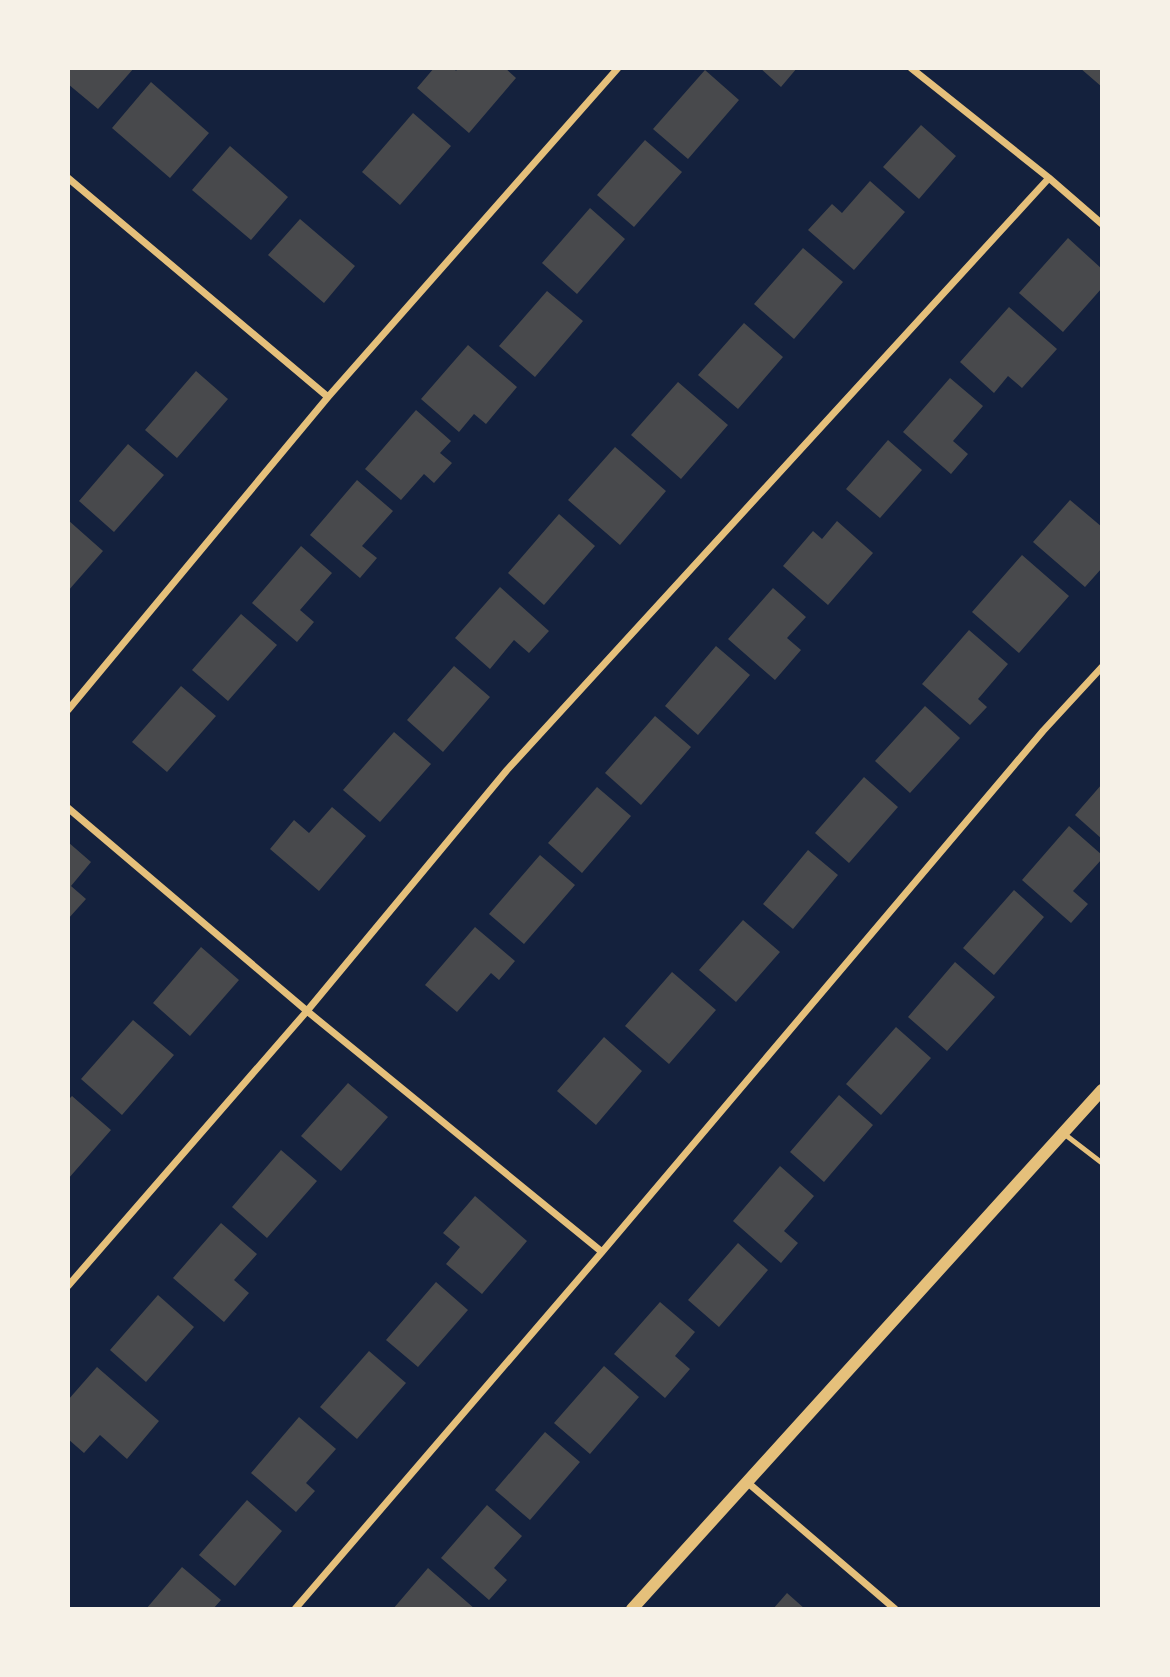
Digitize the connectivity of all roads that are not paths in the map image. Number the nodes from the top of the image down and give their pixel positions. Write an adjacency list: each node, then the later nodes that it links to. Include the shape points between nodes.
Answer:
1 (618, 68): 6 (street)
2 (911, 68): 4 (street)
3 (68, 178): 6 (street)
4 (1049, 178): 5 (street); 10 (street, via 507,770)
5 (1102, 224)
6 (328, 397): 8 (street)
7 (1102, 667): 14 (street)
8 (68, 710)
9 (68, 808): 10 (street)
10 (307, 1011): 14 (street); 15 (street)
11 (1102, 1090): 12 (street)
12 (1063, 1133): 13 (lane); 16 (street)
13 (1102, 1163)
14 (602, 1252): 17 (street)
15 (68, 1286)
16 (747, 1482): 18 (street); 19 (street)
17 (295, 1609)
18 (632, 1609)
19 (895, 1609)

